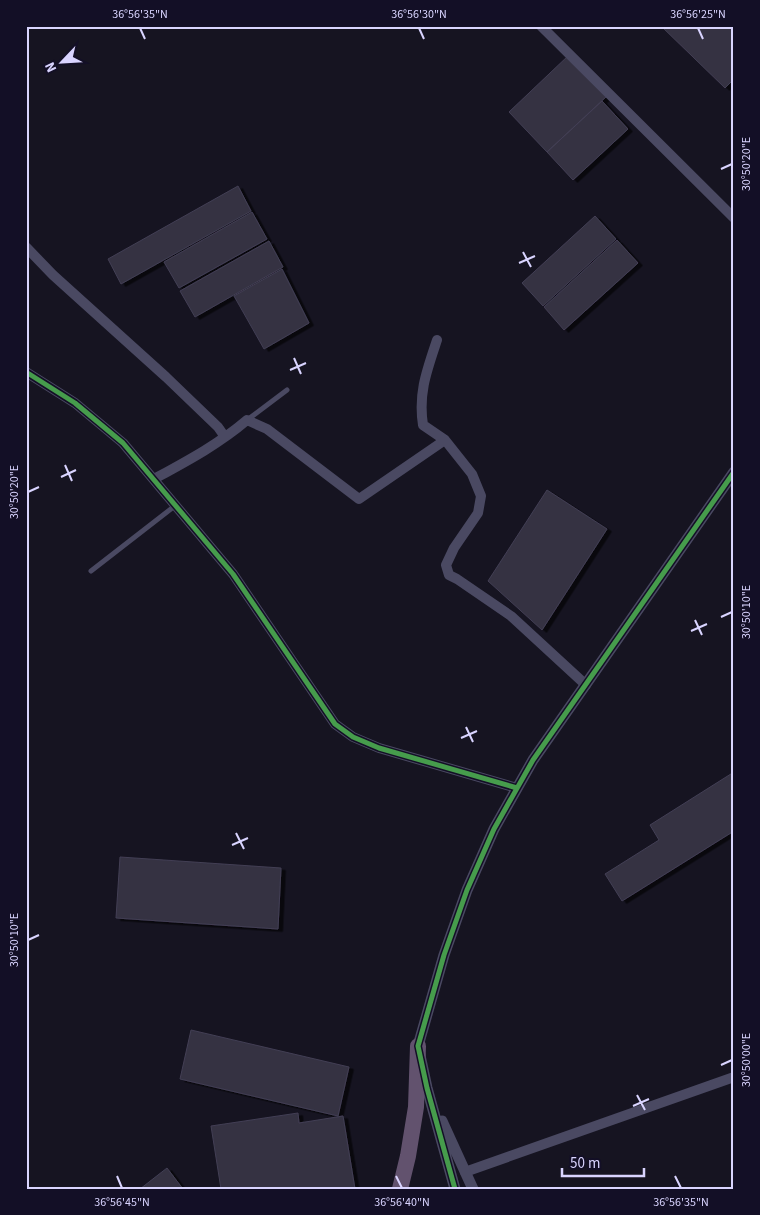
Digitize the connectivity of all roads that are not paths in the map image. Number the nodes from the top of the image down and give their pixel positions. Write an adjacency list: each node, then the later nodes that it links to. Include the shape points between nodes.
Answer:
1 (541, 26): 2 (street)
2 (734, 218)
3 (26, 247): 8 (street)
4 (437, 340): 9 (street, via 423,386 420,409 423,425)
5 (26, 372): 11 (street, via 75,403 123,443)
6 (287, 390): 7 (lane)
7 (246, 420): 8 (street); 9 (street, via 267,430 359,499)
8 (225, 437): 11 (street)
9 (445, 440): 14 (street, via 472,474 481,496 478,513 446,565 449,575 512,616)
10 (734, 472): 14 (street)
11 (154, 479): 12 (street)
12 (176, 505): 13 (lane); 15 (street, via 233,574 335,724 353,738 379,748)
13 (91, 570)
14 (586, 685): 15 (street)
15 (517, 788): 16 (street, via 494,829 467,890)
16 (418, 1046): 18 (street); 20 (highway, via 416,1107)
17 (734, 1077): 19 (street)
18 (427, 1088): 19 (street); 21 (street)
19 (465, 1172): 22 (street)
20 (400, 1189)
21 (454, 1189)
22 (473, 1189)

